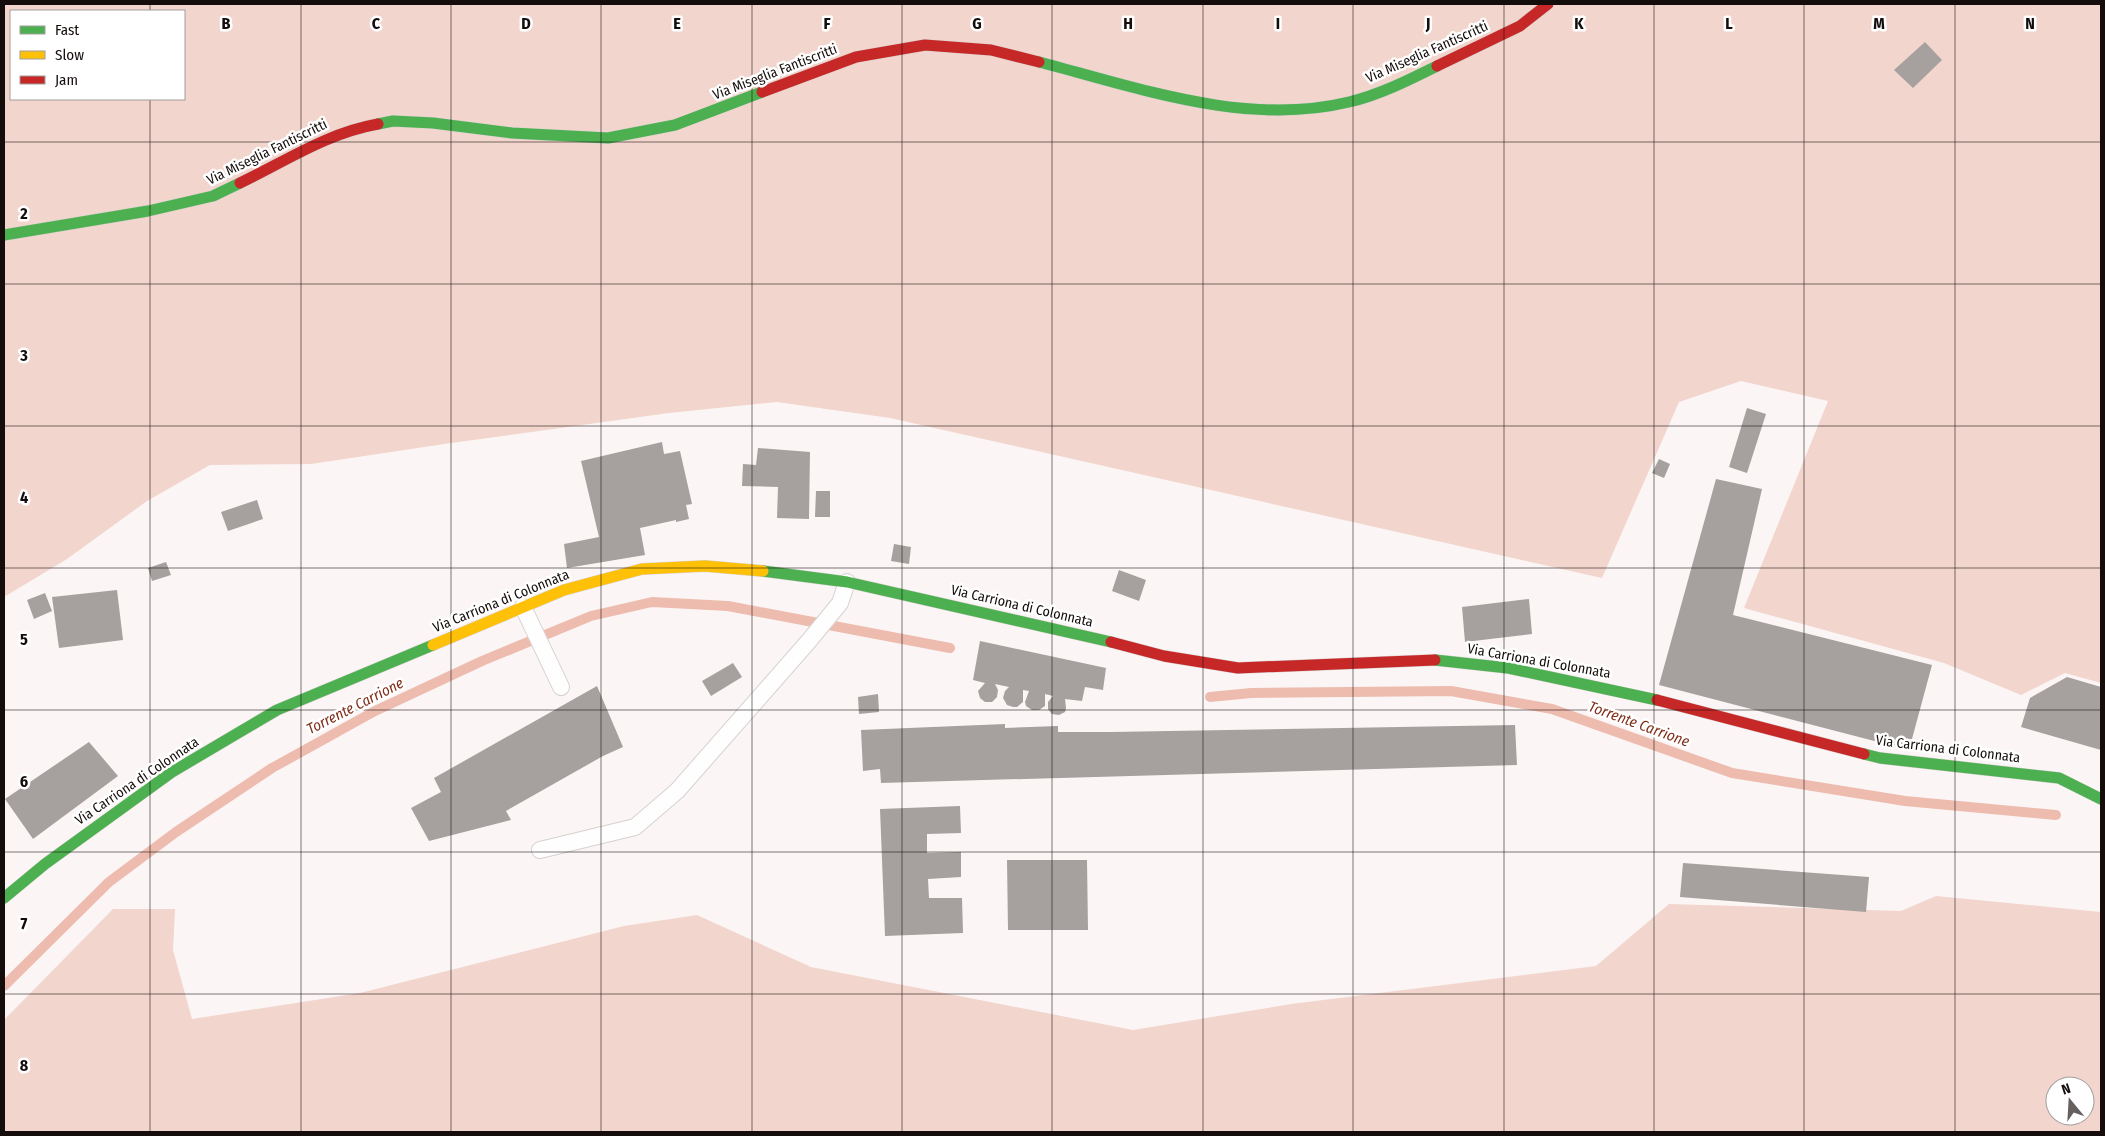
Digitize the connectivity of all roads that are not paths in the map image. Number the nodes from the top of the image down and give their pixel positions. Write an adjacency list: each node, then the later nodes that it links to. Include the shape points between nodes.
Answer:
1 (1548, 4): 2 (street, Via Miseglia Fantiscritti, via 1520,26 1406,81 1349,102 1283,111 1238,108 1170,96 991,50 925,45 856,57 675,125 608,138 512,133 393,120 355,128 306,148 213,196 148,211)
2 (4, 235)
3 (847, 582): 4 (street, Via Carriona di Colonnata, via 706,566 642,569 564,590); 6 (street, Via Carriona di Colonnata, via 1060,629 1164,656 1238,668 1435,660 1508,668 1631,693 1880,758 2059,778); 7 (lane, via 840,603 808,642 677,791 636,827)
4 (523, 607): 5 (lane); 8 (street, Via Carriona di Colonnata, via 277,710 172,772 45,864)
5 (560, 688)
6 (2101, 799)
7 (540, 850)
8 (4, 898)

